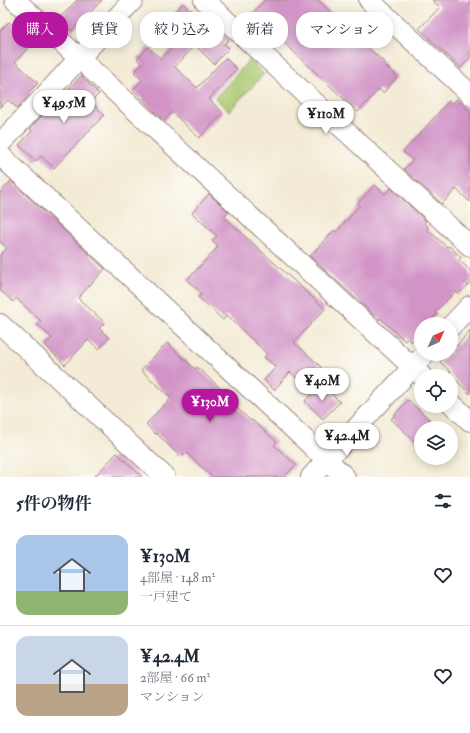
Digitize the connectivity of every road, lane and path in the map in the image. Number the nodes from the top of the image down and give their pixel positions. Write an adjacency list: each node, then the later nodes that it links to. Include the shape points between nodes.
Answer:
1 (15, 0): 5 (street)
2 (133, 0): 5 (street)
3 (204, 0): 9 (street)
4 (369, 0): 6 (street)
5 (80, 58): 7 (street); 13 (street)
6 (470, 94)
7 (0, 144)
8 (0, 155): 16 (street)
9 (470, 246)
10 (470, 306): 11 (street)
11 (458, 319)
12 (0, 324): 17 (street)
13 (420, 366): 16 (street)
14 (458, 410): 15 (street)
15 (470, 421)
16 (327, 460): 18 (street); 19 (street)
17 (164, 477)
18 (311, 477)
19 (345, 477)

